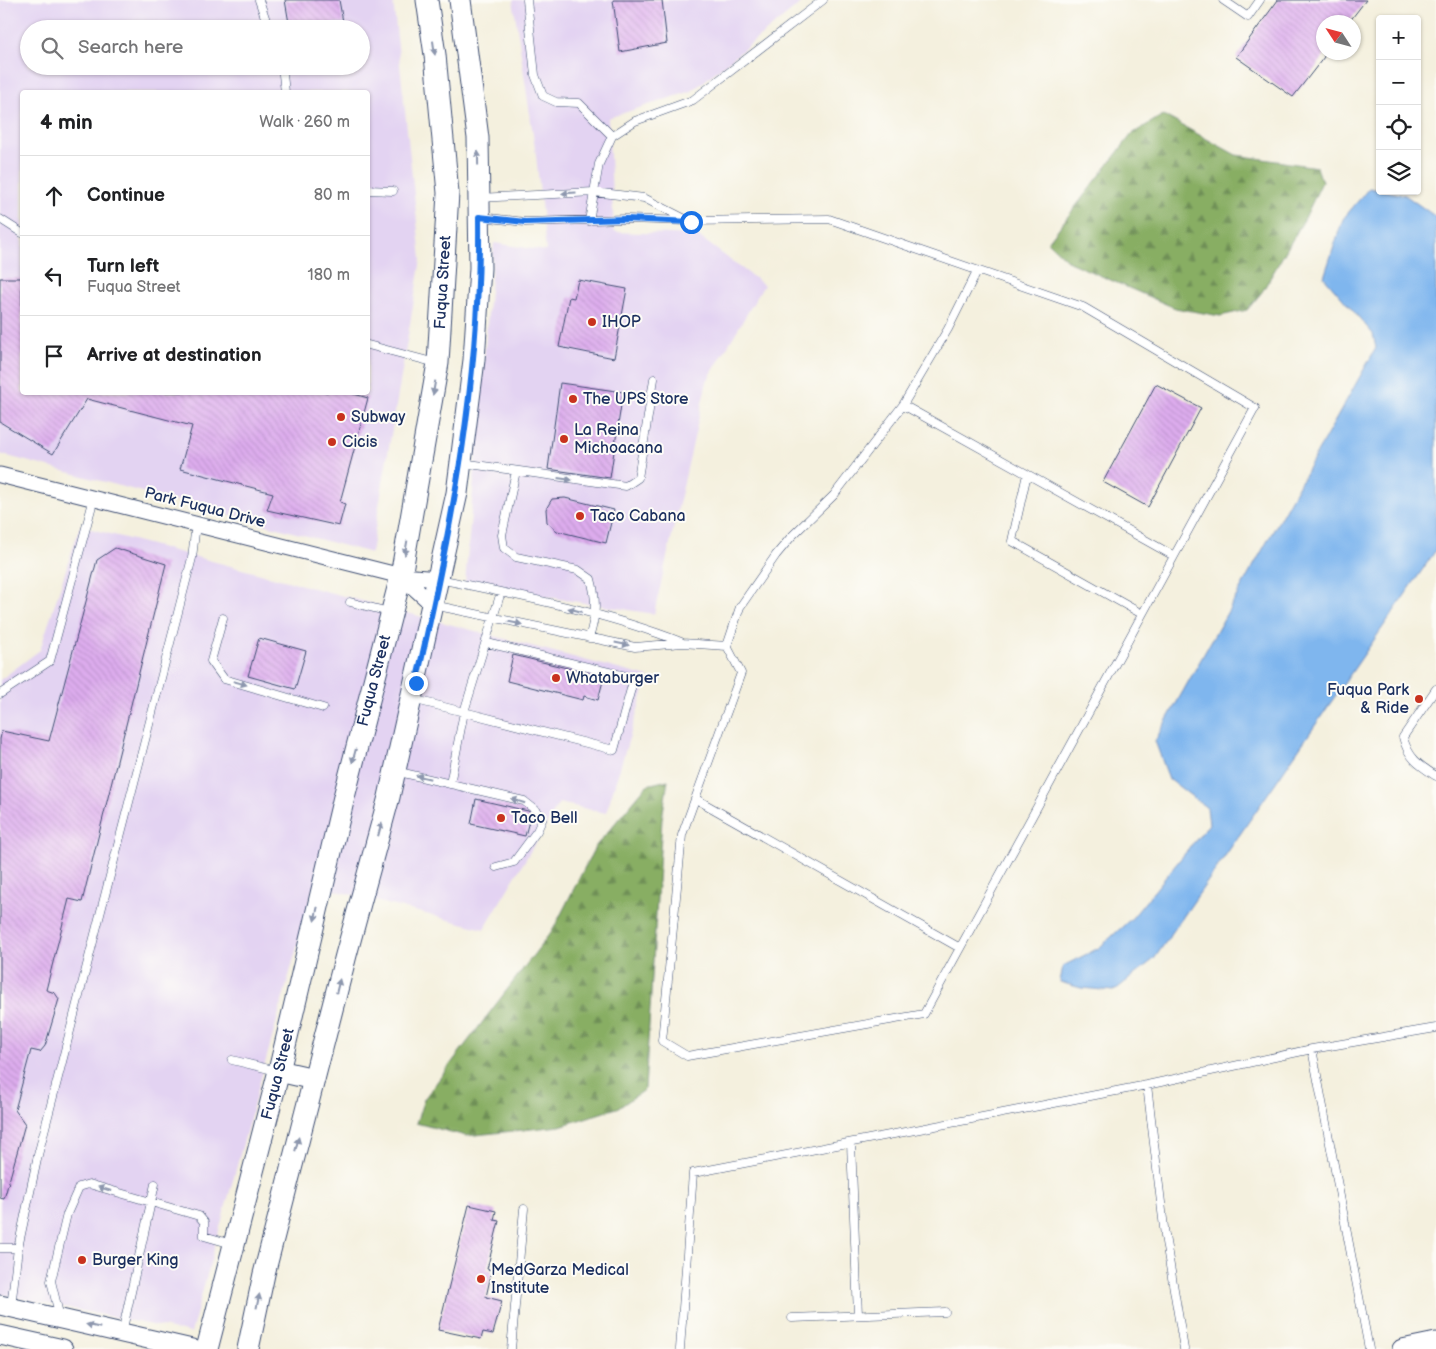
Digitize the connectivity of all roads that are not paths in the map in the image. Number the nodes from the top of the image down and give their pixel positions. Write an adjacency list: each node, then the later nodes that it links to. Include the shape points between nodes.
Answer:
1 (259, 0): 8 (lane)
2 (427, 0): 16 (main road, Fuqua Street, one-way to 16, via 446,169)
3 (460, 0): 15 (main road, Fuqua Street, one-way to 3, via 478,138)
4 (527, 0): 11 (lane, via 535,75 543,96 556,102 579,103)
5 (823, 0): 11 (lane, via 693,100 635,121)
6 (1223, 0): 7 (lane, via 1248,17)
7 (1260, 0)
8 (266, 20)
9 (283, 75): 10 (lane)
10 (285, 90)
11 (612, 136): 14 (lane, via 599,164)
12 (370, 190): 13 (lane)
13 (393, 191)
14 (594, 192): 15 (lane, one-way to 15); 18 (lane); 19 (lane, via 644,198)
15 (479, 207): 16 (main road); 18 (lane, via 525,222); 23 (main road, Fuqua Street, via 480,268)
16 (446, 217): 24 (main road, Fuqua Street)
17 (0, 219): 20 (lane)
18 (589, 221): 19 (lane)
19 (691, 222): 21 (lane, via 829,219)
20 (20, 232)
21 (977, 271): 26 (lane, via 948,329); 33 (lane, via 1083,307 1256,408)
22 (370, 346): 24 (lane)
23 (474, 360): 24 (main road); 27 (main road, Fuqua Street)
24 (438, 363): 34 (main road, Fuqua Street, one-way to 34)
25 (654, 379): 28 (lane, one-way to 25, via 626,486 638,478)
26 (903, 405): 29 (lane); 47 (lane, via 834,495 776,554 740,607)
27 (461, 462): 28 (lane); 35 (main road, Fuqua Street)
28 (516, 471): 41 (lane, via 502,535 504,548 516,557 578,570 591,579 596,596)
29 (1027, 474): 33 (lane); 40 (lane, via 1012,541)
30 (0, 475): 31 (street, Park Fuqua Drive)
31 (94, 498): 32 (street, Park Fuqua Drive); 49 (lane, via 50,661)
32 (196, 524): 34 (street, Park Fuqua Drive); 71 (lane, via 192,558 38,1155)
33 (1174, 556): 40 (lane)
34 (402, 576): 35 (street, Park Fuqua Drive); 38 (street, Park Fuqua Drive); 39 (main road, Fuqua Street)
35 (439, 579): 36 (lane, Park Fuqua Drive); 38 (main road, Fuqua Street)
36 (501, 592): 41 (lane, Park Fuqua Drive, one-way to 36); 43 (lane)
37 (350, 602): 39 (lane)
38 (433, 605): 43 (lane); 50 (main road, Fuqua Street)
39 (392, 612): 62 (main road, Fuqua Street, one-way to 62)
40 (1142, 614): 58 (lane)
41 (596, 616): 44 (lane); 46 (lane, Park Fuqua Drive, via 639,626)
42 (223, 618): 51 (lane, one-way to 51, via 211,661 224,679)
43 (494, 619): 44 (lane, one-way to 44); 45 (lane)
44 (589, 638): 46 (lane, one-way to 46, via 635,647)
45 (487, 643): 52 (lane); 52 (lane, via 634,678 614,750)
46 (682, 643): 47 (lane)
47 (727, 646): 56 (lane, via 741,673)
48 (1436, 689): 54 (lane, via 1403,737 1406,751 1415,762)
49 (0, 694)
50 (412, 699): 52 (lane); 53 (main road, Fuqua Street)
51 (323, 708)
52 (464, 712): 55 (lane)
53 (395, 771): 55 (lane, one-way to 53); 63 (main road, Fuqua Street, one-way to 53)
54 (1436, 776)
55 (450, 784): 57 (lane, one-way to 55, via 514,862 520,855 542,820 538,812 524,801)
56 (696, 799): 58 (lane); 58 (lane, via 682,836 662,1041 687,1056 924,1014)
57 (496, 867)
58 (960, 948)
59 (1436, 1028): 60 (lane)
60 (1312, 1049): 64 (lane); 87 (lane)
61 (232, 1060): 62 (lane)
62 (279, 1072): 63 (main road); 69 (main road, Fuqua Street)
63 (314, 1078): 83 (main road, Fuqua Street, one-way to 63)
64 (1147, 1085): 65 (lane); 86 (lane, via 1165,1236)
65 (851, 1143): 74 (lane); 85 (lane, via 693,1173)
66 (155, 1184): 67 (lane)
67 (152, 1203): 69 (lane, via 199,1216 204,1222 204,1236); 75 (lane, one-way to 75, via 89,1184 79,1187 66,1214 51,1281); 77 (lane)
68 (524, 1209): 84 (lane)
69 (234, 1244): 82 (main road, Fuqua Street)
70 (0, 1248): 71 (lane)
71 (18, 1248): 72 (lane)
72 (6, 1306): 75 (street)
73 (945, 1312): 74 (lane)
74 (858, 1315): 76 (lane)
75 (60, 1318): 77 (street, one-way to 75)
76 (792, 1318)
77 (122, 1333): 81 (street)
78 (0, 1335): 80 (street)
79 (1430, 1345): 88 (street)
80 (63, 1349)
81 (192, 1349)
82 (207, 1349)
83 (248, 1349)
84 (511, 1349)
85 (680, 1349)
86 (1184, 1349)
87 (1369, 1349)
88 (1402, 1349)

